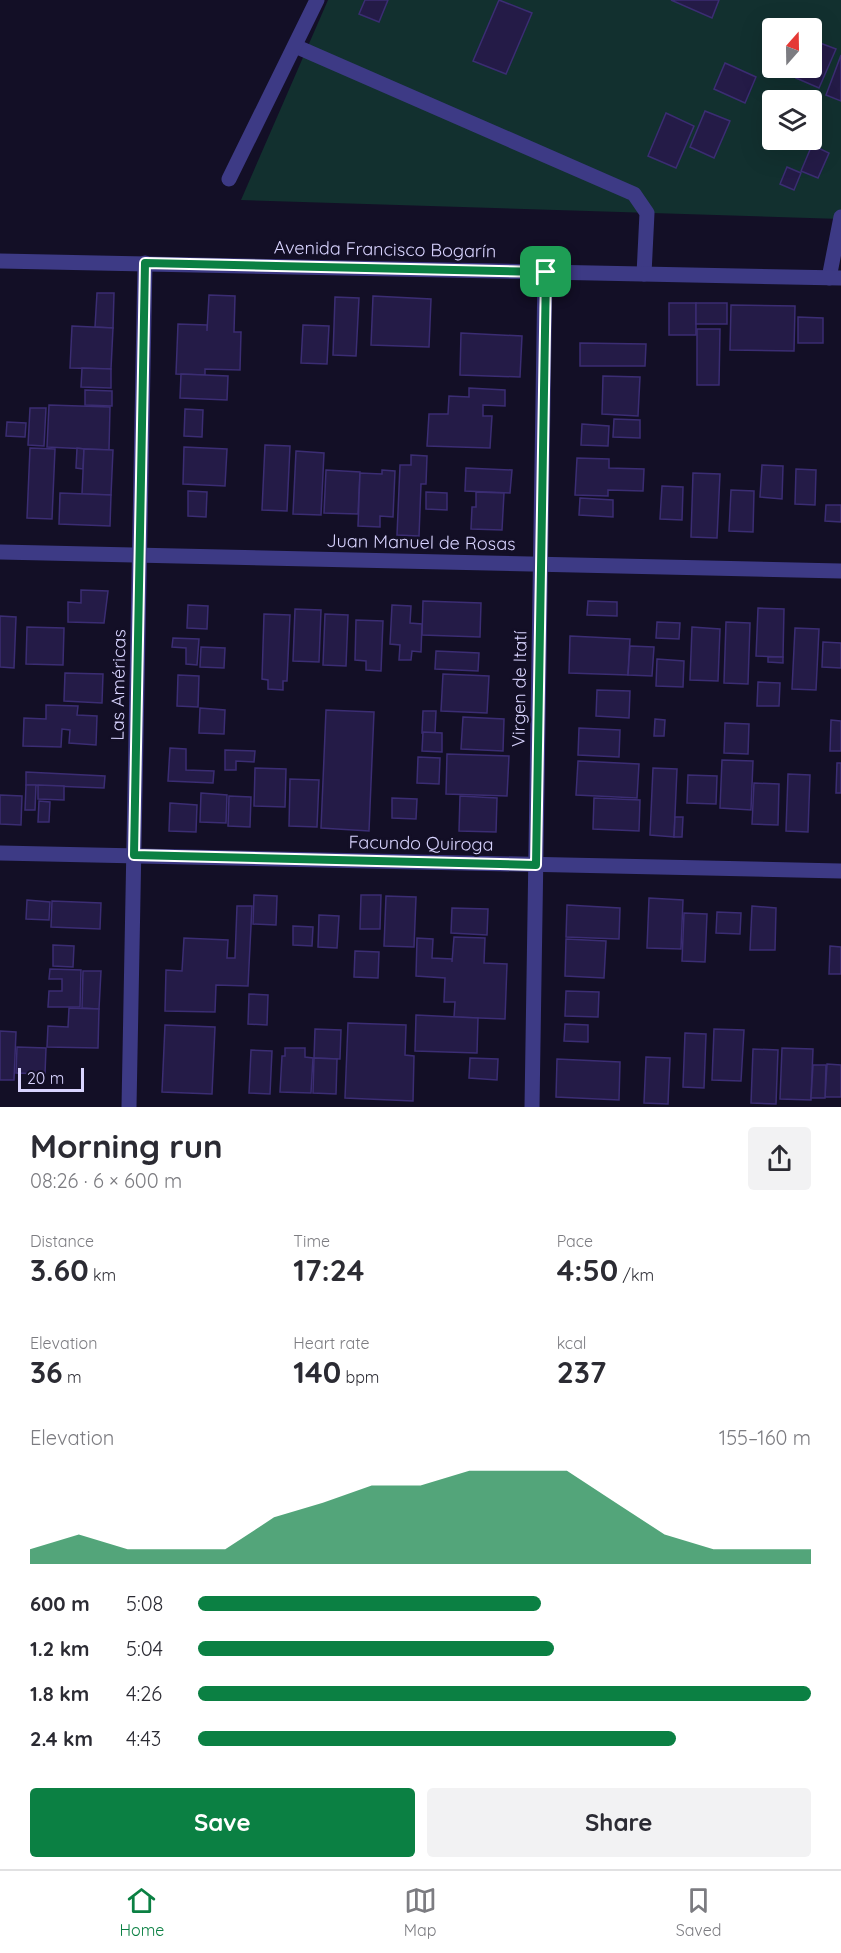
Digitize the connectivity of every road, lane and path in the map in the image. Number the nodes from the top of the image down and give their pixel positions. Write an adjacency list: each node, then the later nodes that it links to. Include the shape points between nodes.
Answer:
1 (317, 0): 2 (street)
2 (295, 46): 3 (street); 8 (street, via 634,194 647,213)
3 (229, 179)
4 (841, 217): 9 (street)
5 (0, 261): 6 (street, Avenida Francisco Bogarín)
6 (145, 263): 7 (street, Avenida Francisco Bogarín); 11 (street, Las Américas)
7 (546, 272): 8 (street, Avenida Francisco Bogarín); 12 (street, Virgen de Itatí)
8 (644, 274): 9 (street, Avenida Francisco Bogarín)
9 (835, 278)
10 (0, 552): 11 (street, Juan Manuel de Rosas)
11 (140, 555): 12 (street, Juan Manuel de Rosas); 15 (street, Las Américas)
12 (541, 564): 13 (street, Juan Manuel de Rosas); 16 (street, Virgen de Itatí)
13 (841, 571)
14 (0, 853): 15 (street, Facundo Quiroga)
15 (134, 855): 16 (street, Facundo Quiroga); 18 (street, Las Américas)
16 (536, 865): 17 (street, Facundo Quiroga); 19 (street, Virgen de Itatí)
17 (841, 871)
18 (129, 1107)
19 (532, 1107)

